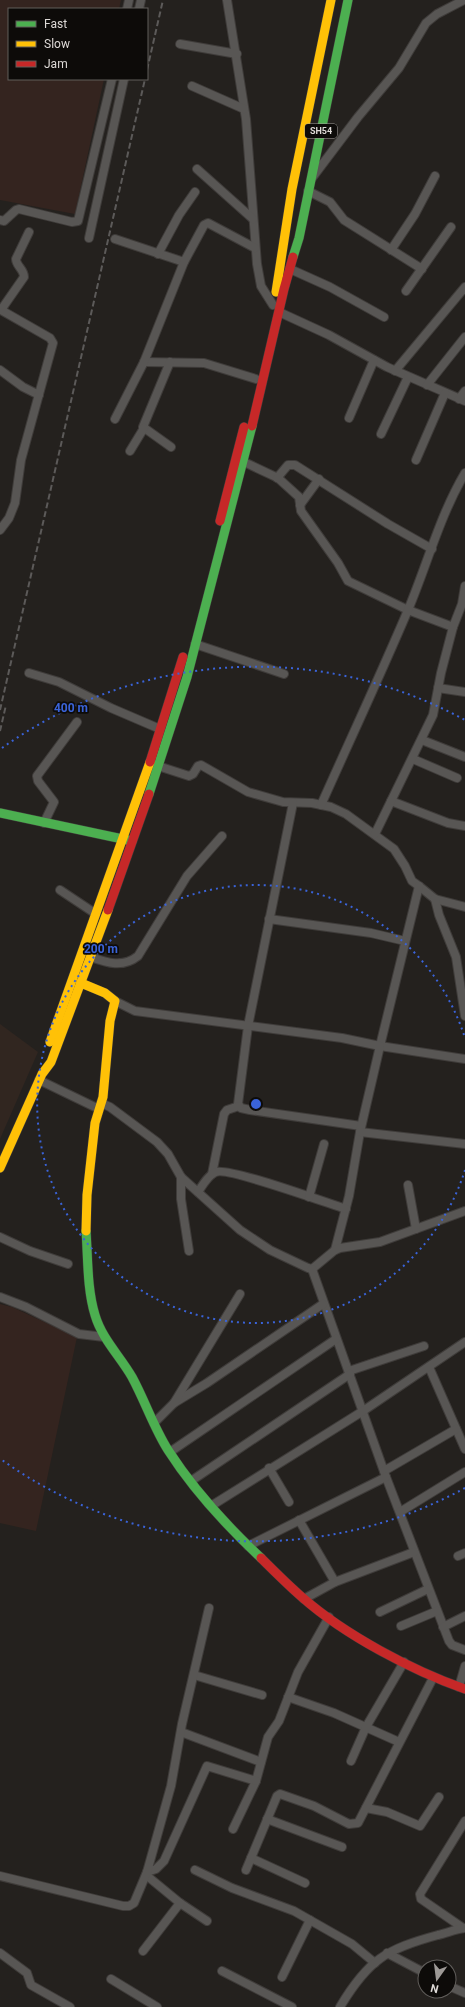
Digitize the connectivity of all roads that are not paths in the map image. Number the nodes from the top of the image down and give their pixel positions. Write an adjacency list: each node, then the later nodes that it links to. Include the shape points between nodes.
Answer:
1 (227, 0): 7 (street)
2 (331, 0): 27 (main road, SH54)
3 (338, 0): 24 (main road, SH54)
4 (348, 0): 14 (main road, SH54)
5 (464, 0): 14 (street, via 437,14 426,23 400,68 358,117)
6 (180, 44): 7 (street)
7 (237, 54): 11 (street)
8 (112, 80): 18 (street, via 78,221 72,222 19,209 4,221)
9 (124, 80): 21 (street)
10 (192, 86): 11 (street)
11 (244, 109): 17 (street)
12 (197, 169): 17 (street)
13 (435, 176): 25 (street)
14 (311, 179): 15 (main road, SH54)
15 (308, 191): 25 (street, via 330,202 344,220); 29 (main road, SH54)
16 (194, 192): 26 (street)
17 (253, 219): 23 (street)
18 (0, 220)
19 (451, 227): 30 (street)
20 (29, 232): 47 (street, via 16,259 24,276 1,309 53,341)
21 (89, 238)
22 (115, 239): 26 (street)
23 (255, 248): 28 (street, via 207,223); 33 (street, via 260,286)
24 (288, 250): 27 (main road, SH54); 29 (main road, SH54)
25 (392, 250): 30 (street)
26 (158, 254): 28 (street)
27 (280, 260): 33 (main road)
28 (184, 262): 38 (street)
29 (291, 265): 34 (main road); 35 (street)
30 (422, 269): 32 (street)
31 (465, 287): 41 (street)
32 (406, 292)
33 (273, 304): 43 (main road)
34 (279, 312): 37 (street, via 329,335); 56 (main road)
35 (384, 317)
36 (465, 337): 44 (street)
37 (374, 360): 41 (street); 49 (street)
38 (144, 362): 39 (street); 50 (street)
39 (170, 362): 43 (street, via 204,363); 51 (street)
40 (0, 370): 47 (street)
41 (395, 371): 42 (street)
42 (408, 377): 44 (street); 52 (street)
43 (256, 379): 72 (main road, via 184,656)
44 (427, 385): 46 (street)
45 (465, 391): 48 (street)
46 (445, 393): 48 (street); 55 (street)
47 (39, 395): 61 (street, via 21,460 15,503 9,518)
48 (462, 400)
49 (350, 418)
50 (115, 419)
51 (144, 428): 53 (street); 54 (street)
52 (381, 434)
53 (171, 447)
54 (130, 451)
55 (416, 460)
56 (244, 462): 58 (street); 66 (main road)
57 (465, 473): 62 (street, via 451,498)
58 (277, 478): 59 (street, via 291,464); 60 (street, via 298,497)
59 (319, 479): 60 (street); 62 (street)
60 (300, 505): 64 (street, via 348,581)
61 (0, 530)
62 (432, 549): 64 (street)
63 (465, 586): 65 (street, via 462,604)
64 (408, 610): 65 (street); 80 (street)
65 (453, 627): 69 (street)
66 (195, 644): 68 (street); 76 (main road)
67 (29, 673): 72 (street, via 59,682)
68 (284, 674)
69 (438, 688): 70 (street); 73 (street, via 436,708)
70 (465, 692)
71 (77, 722): 82 (street, via 37,776 54,802)
72 (160, 729): 86 (main road)
73 (422, 740): 74 (street); 75 (street)
74 (465, 757)
75 (413, 759): 77 (street); 78 (street)
76 (158, 766): 79 (street, via 190,776 201,765 248,792); 87 (main road)
77 (457, 778)
78 (391, 801): 83 (street, via 448,823); 84 (street)
79 (293, 803): 80 (street); 93 (street)
80 (320, 805): 84 (street, via 346,814)
81 (0, 814): 82 (main road)
82 (44, 823): 86 (main road)
83 (465, 826)
84 (375, 834): 88 (street, via 394,849 412,881)
85 (222, 836): 95 (street, via 187,876 138,956 115,964)
86 (122, 839): 87 (main road); 92 (main road)
87 (133, 841): 95 (main road)
88 (419, 886): 90 (street); 94 (street)
89 (60, 890): 92 (street)
90 (435, 899): 91 (street); 98 (street, via 455,953)
91 (465, 907)
92 (96, 914): 102 (main road, via 43,1059)
93 (269, 919): 94 (street); 99 (street)
94 (404, 941): 100 (street)
95 (91, 956): 96 (main road)
96 (81, 983): 97 (main road, via 105,993); 102 (main road, via 51,1062)
97 (115, 1002): 99 (street, via 135,1011); 103 (main road, via 110,1021)
98 (465, 1016)
99 (248, 1026): 100 (street, via 342,1038); 104 (street)
100 (380, 1046): 101 (street); 105 (street)
101 (465, 1059)
102 (41, 1077): 103 (street); 108 (main road)
103 (100, 1106): 110 (street, via 110,1107 157,1142 168,1154); 125 (main road, via 95,1123 87,1195 86,1242 92,1302)
104 (239, 1106): 105 (street); 109 (street, via 227,1110 224,1114)
105 (361, 1129): 107 (street); 114 (street)
106 (324, 1144): 113 (street)
107 (465, 1144)
108 (0, 1168)
109 (212, 1174): 112 (street); 113 (street, via 222,1171)
110 (181, 1177): 112 (street); 119 (street, via 181,1199)
111 (408, 1185): 116 (street)
112 (198, 1192): 121 (street, via 255,1241)
113 (309, 1197): 114 (street)
114 (346, 1209): 118 (street)
115 (465, 1211): 116 (street)
116 (416, 1229): 118 (street, via 374,1243)
117 (0, 1237): 120 (street, via 30,1252)
118 (335, 1250): 121 (street)
119 (189, 1251)
120 (68, 1264)
121 (312, 1269): 124 (street)
122 (240, 1294): 131 (street)
123 (0, 1297): 125 (street, via 79,1334)
124 (323, 1304): 126 (street); 131 (street)
125 (104, 1338): 133 (main road, via 119,1355 132,1377)
126 (336, 1339): 130 (street); 136 (street)
127 (465, 1342): 129 (street)
128 (424, 1346): 130 (street)
129 (429, 1367): 132 (street); 134 (street)
130 (349, 1372): 132 (street); 140 (street)
131 (174, 1403): 133 (street)
132 (363, 1411): 137 (street); 139 (street)
133 (154, 1423): 136 (main road)
134 (456, 1429): 135 (street); 139 (street)
135 (465, 1449)
136 (170, 1452): 140 (main road)
137 (269, 1468): 141 (street); 142 (street)
138 (465, 1472): 143 (street)
139 (385, 1474): 143 (street); 144 (street)
140 (191, 1481): 142 (main road)
141 (289, 1502)
142 (211, 1506): 145 (main road)
143 (400, 1512): 146 (street)
144 (299, 1520): 145 (street); 147 (street)
145 (248, 1546): 149 (main road)
146 (414, 1552): 147 (street); 148 (street)
147 (335, 1582): 149 (street)
148 (428, 1589): 151 (street); 152 (street)
149 (304, 1599): 154 (main road)
150 (209, 1608): 160 (street)
151 (437, 1611): 155 (street); 156 (street)
152 (380, 1612)
153 (465, 1616): 156 (street)
154 (329, 1617): 158 (main road, via 351,1633); 164 (street, via 303,1661)
155 (400, 1626)
156 (443, 1627): 157 (street, via 450,1644)
157 (465, 1650)
158 (404, 1662): 161 (main road); 165 (street)
159 (465, 1666): 162 (street)
160 (194, 1675): 163 (street); 166 (street)
161 (433, 1678): 162 (main road); 167 (street)
162 (462, 1688)
163 (262, 1695)
164 (288, 1697): 165 (street); 169 (street, via 279,1721 268,1737)
165 (366, 1727): 167 (street); 168 (street)
166 (181, 1732): 169 (street); 180 (street, via 166,1804)
167 (399, 1742): 172 (street)
168 (350, 1761)
169 (260, 1762): 170 (street)
170 (256, 1782): 175 (street); 180 (street, via 207,1766 164,1861)
171 (439, 1797): 172 (street, via 420,1826 387,1812)
172 (366, 1808): 173 (street, via 358,1823 352,1825 314,1806 280,1794)
173 (268, 1819): 176 (street); 177 (street)
174 (465, 1821): 186 (street, via 420,1894 422,1899)
175 (233, 1829)
176 (342, 1847)
177 (251, 1858): 179 (street); 182 (street)
178 (195, 1870): 184 (street, via 232,1888 284,1906)
179 (246, 1870)
180 (147, 1874): 181 (street, via 135,1900 127,1906); 183 (street)
181 (0, 1876)
182 (305, 1883)
183 (180, 1903): 185 (street); 187 (street)
184 (310, 1920): 190 (street, via 352,1944); 193 (street)
185 (207, 1921)
186 (464, 1928): 189 (street, via 411,1942)
187 (143, 1951)
188 (0, 1953): 195 (street, via 27,1973 31,1985)
189 (388, 1953): 190 (street); 191 (street)
190 (375, 1963): 198 (street, via 356,1981)
191 (417, 1969)
192 (222, 1970): 197 (street)
193 (282, 1977)
194 (111, 1979): 196 (street)
195 (70, 2007)
196 (157, 2007)
197 (292, 2007)
198 (340, 2007)

